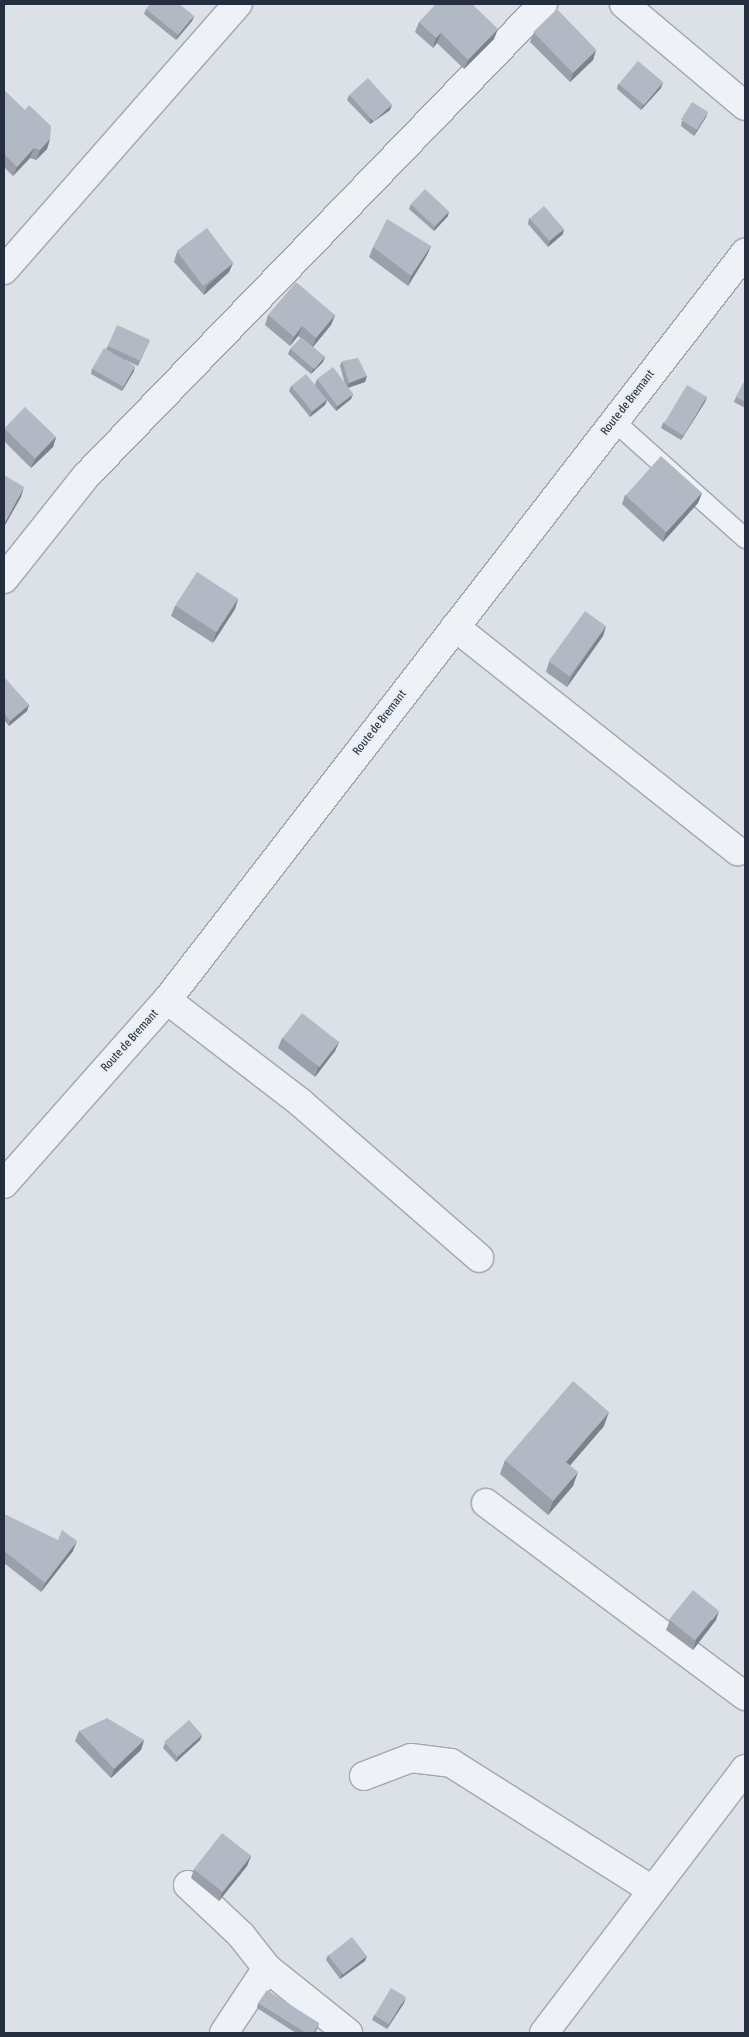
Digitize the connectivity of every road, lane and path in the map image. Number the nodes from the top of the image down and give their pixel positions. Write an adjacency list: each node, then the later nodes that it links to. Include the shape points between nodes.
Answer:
1 (238, 4): 6 (street)
2 (543, 4): 9 (street, via 86,476)
3 (624, 4): 4 (street)
4 (745, 106)
5 (745, 253): 7 (street, Route de Bremant)
6 (4, 270)
7 (614, 422): 8 (lane); 10 (street, Route de Bremant)
8 (745, 538)
9 (4, 579)
10 (455, 627): 11 (street); 12 (street, Route de Bremant)
11 (738, 851)
12 (167, 1000): 13 (street, Route de Bremant); 14 (street, via 302,1103)
13 (4, 1184)
14 (479, 1258)
15 (486, 1504): 16 (street)
16 (745, 1696)
17 (745, 1770): 20 (street)
18 (364, 1776): 20 (street, via 411,1758 451,1763)
19 (188, 1885): 21 (street, via 241,1935)
20 (652, 1890): 24 (street)
21 (267, 1968): 22 (street); 23 (street)
22 (224, 2033)
23 (348, 2033)
24 (544, 2033)

